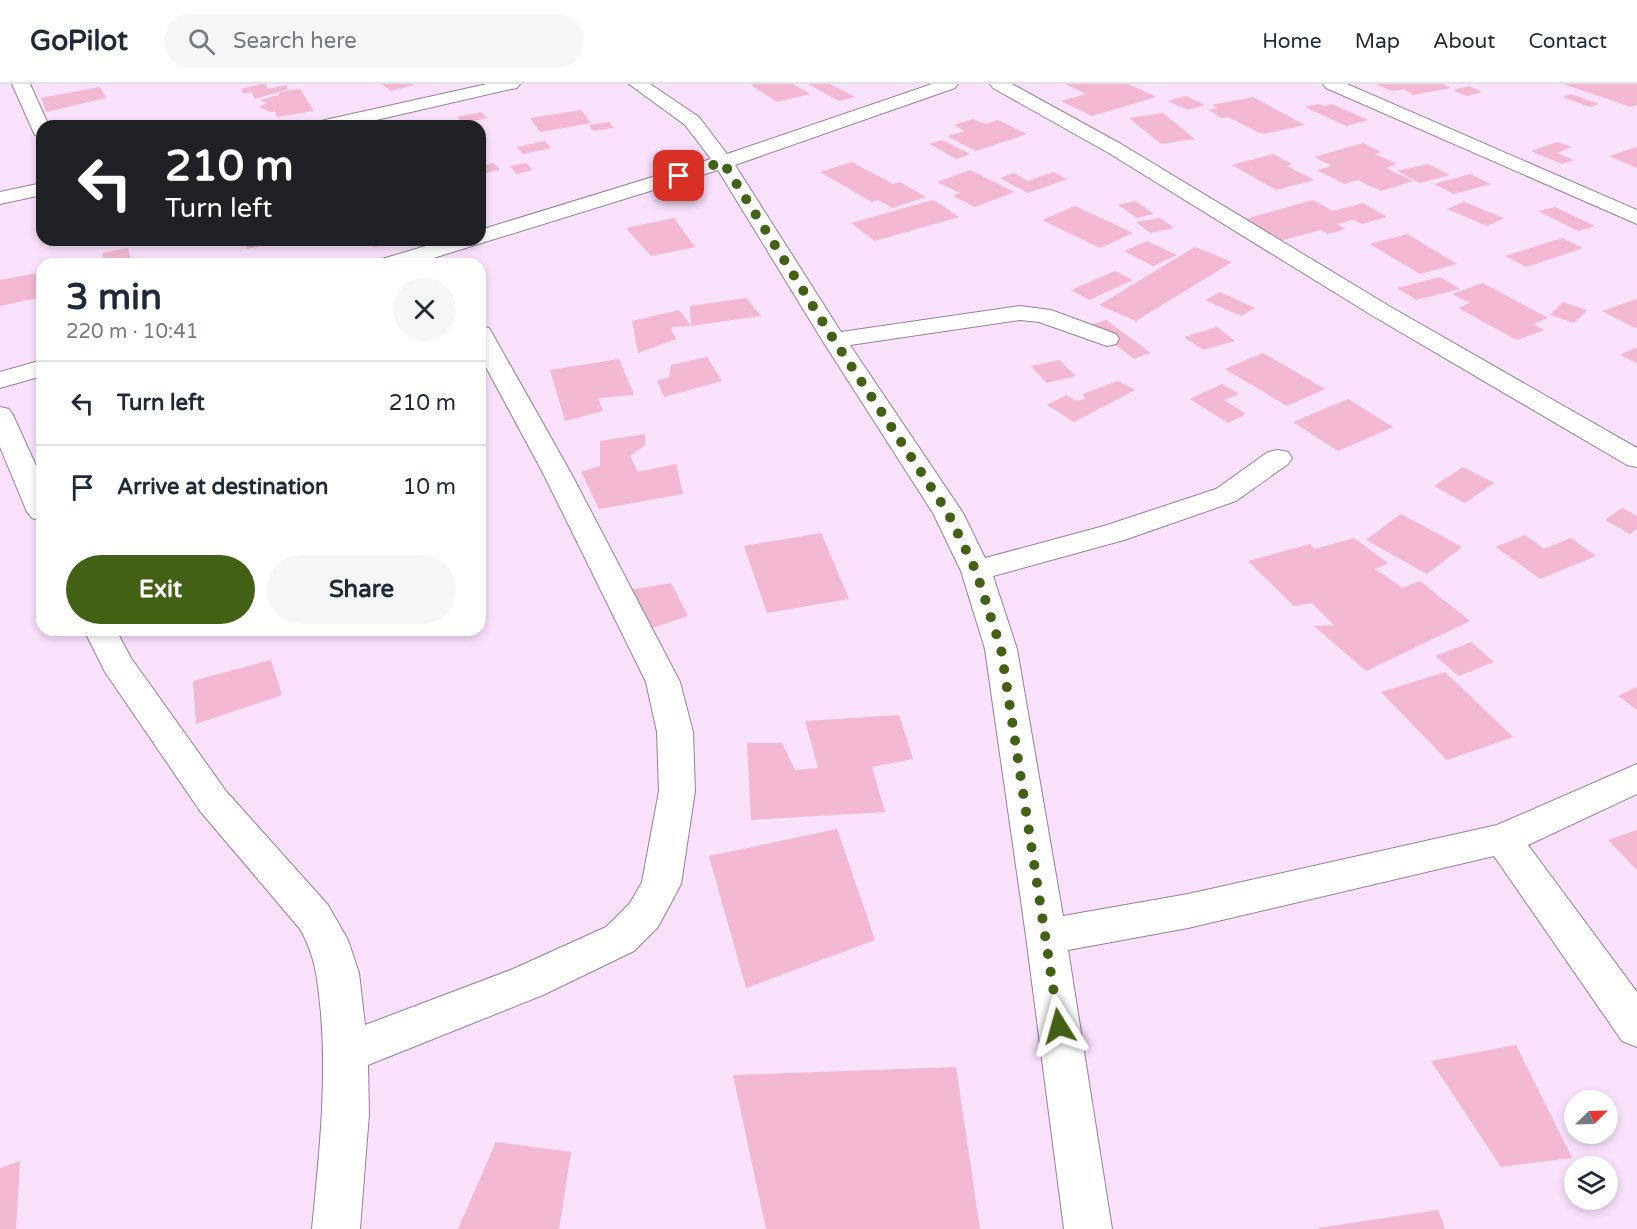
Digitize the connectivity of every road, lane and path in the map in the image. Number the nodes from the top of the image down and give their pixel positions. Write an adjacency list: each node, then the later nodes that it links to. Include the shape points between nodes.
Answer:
1 (21, 84): 7 (street)
2 (511, 84): 8 (street)
3 (638, 84): 9 (street, via 692,121)
4 (949, 84): 9 (street)
5 (999, 84): 23 (street, via 1114,148 1381,311)
6 (1332, 84): 12 (street)
7 (37, 120)
8 (352, 120)
9 (723, 162): 13 (street); 17 (street)
10 (36, 190): 11 (street)
11 (0, 198)
12 (1637, 218)
13 (486, 235)
14 (458, 246): 15 (street)
15 (439, 257)
16 (1107, 339): 17 (street, via 1043,315 1020,313)
17 (834, 340): 25 (street, via 948,513)
18 (486, 344): 31 (street, via 663,682 675,732 677,791 661,884 644,915 620,939 528,982)
19 (36, 370): 20 (street)
20 (0, 380)
21 (0, 415): 24 (street)
22 (1278, 458): 25 (street, via 1226,495 1114,533)
23 (1637, 459)
24 (36, 498)
25 (976, 571): 29 (street, via 1001,649)
26 (103, 636): 31 (street, via 117,664 213,801 314,917 328,940 338,973)
27 (1637, 778): 28 (street)
28 (1503, 839): 29 (street, via 1188,911); 30 (street)
29 (1046, 936): 33 (street)
30 (1637, 1027)
31 (346, 1053): 32 (street, via 346,1114)
32 (336, 1229)
33 (1088, 1229)

